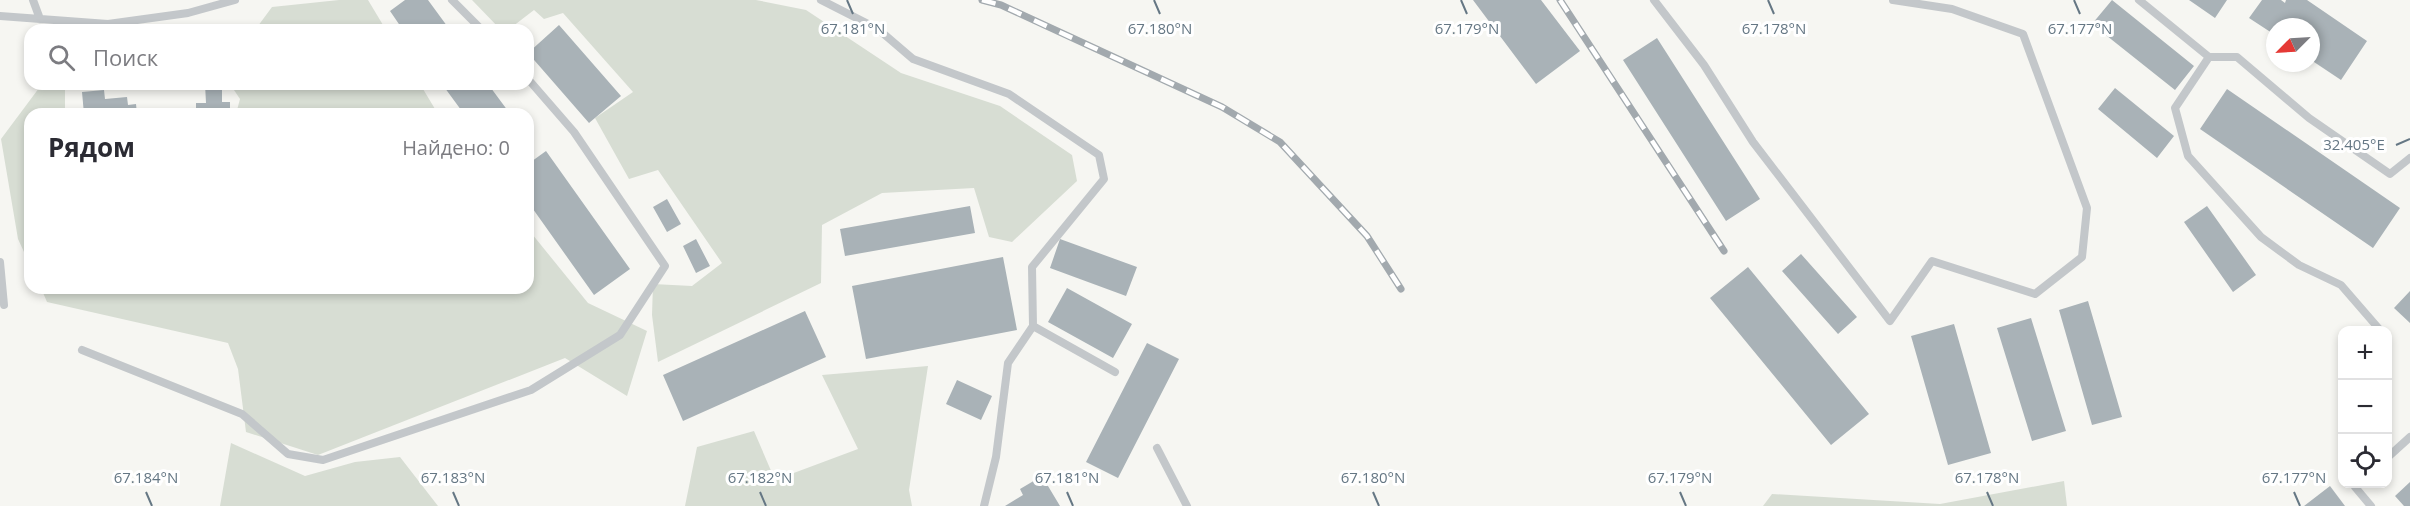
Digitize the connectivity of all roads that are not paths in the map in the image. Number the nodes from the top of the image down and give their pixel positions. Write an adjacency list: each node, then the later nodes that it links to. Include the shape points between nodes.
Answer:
1 (33, 0): 9 (lane)
2 (235, 0): 9 (lane, via 188,13 108,24)
3 (452, 0): 10 (lane)
4 (820, 0): 16 (lane, via 878,29 913,59 1009,94 1099,155 1104,178 1032,267)
5 (1654, 0): 6 (lane, via 1704,65 1753,141 1890,321 1932,261 2035,294 2082,257 2087,208 2023,34 1952,9)
6 (1893, 0)
7 (2139, 0): 11 (lane)
8 (0, 16): 9 (lane)
9 (40, 19)
10 (476, 24)
11 (2209, 57): 13 (lane, via 2237,57 2309,118 2390,174); 17 (lane, via 2175,108 2188,156 2261,237 2300,265 2341,285)
12 (534, 86): 18 (lane, via 574,132 665,266 620,335 531,390 323,460 288,454 242,414)
13 (2410, 158)
14 (0, 262): 15 (lane)
15 (4, 305)
16 (1033, 326): 19 (lane); 24 (lane, via 1008,363 996,457)
17 (2377, 326)
18 (82, 350)
19 (1115, 372)
20 (2410, 437): 22 (lane)
21 (1157, 448): 25 (lane)
22 (2392, 453)
23 (2357, 488): 26 (lane)
24 (984, 506)
25 (1187, 506)
26 (2371, 506)

